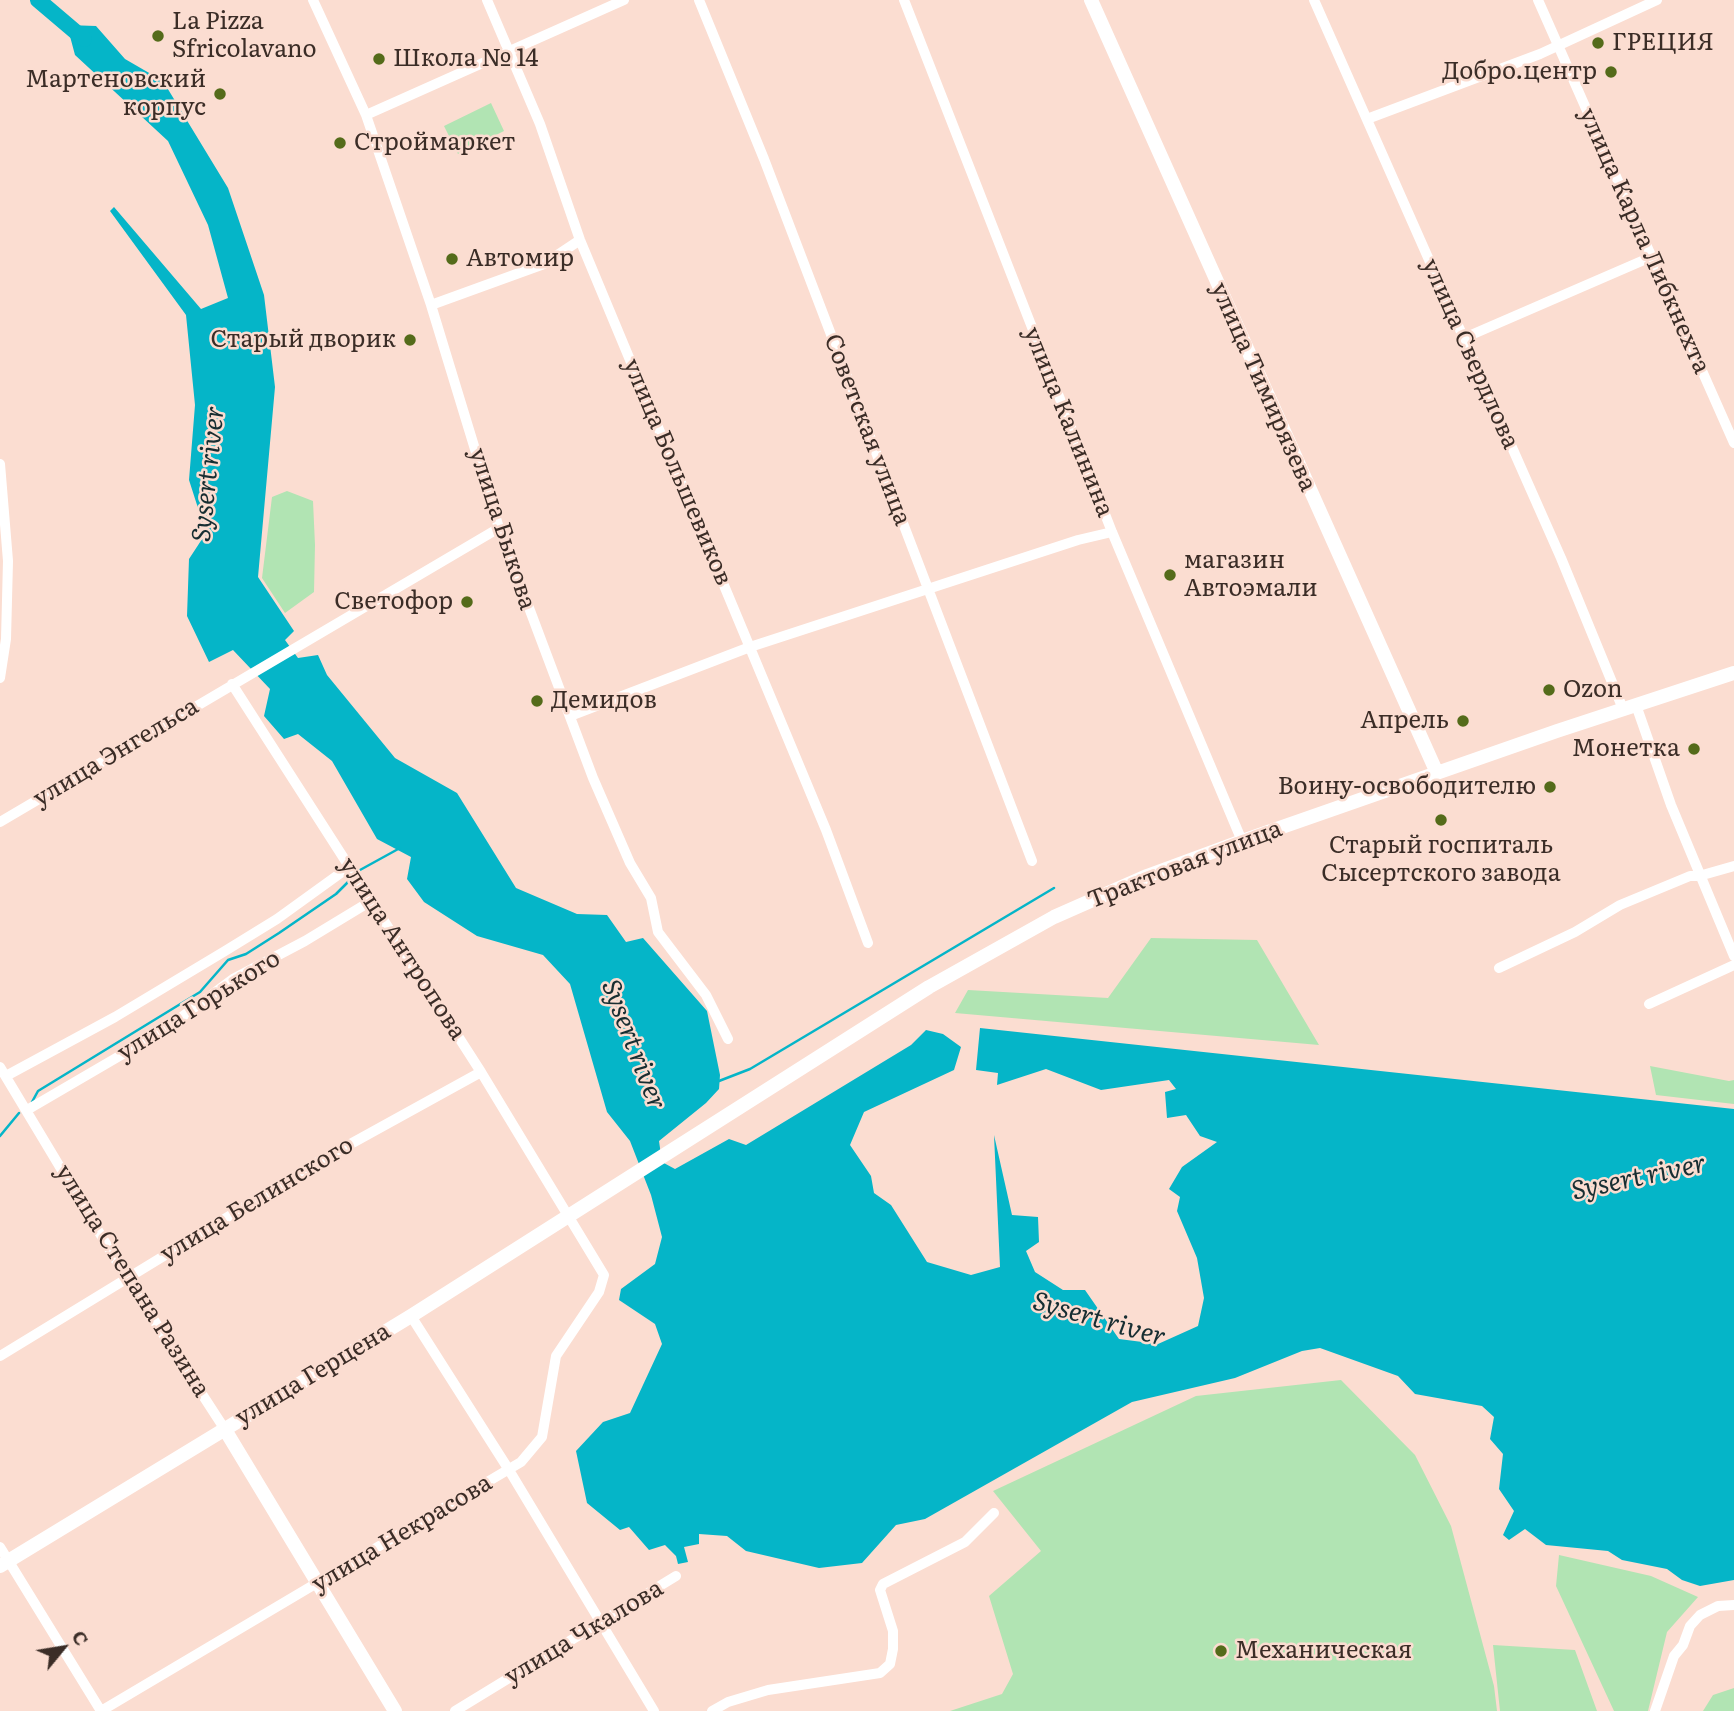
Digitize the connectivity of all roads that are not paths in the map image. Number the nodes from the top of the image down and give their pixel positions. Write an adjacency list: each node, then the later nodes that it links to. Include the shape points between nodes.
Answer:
1 (313, 0): 12 (street, улица Быкова)
2 (487, 0): 11 (street, улица Большевиков)
3 (624, 0): 11 (street)
4 (699, 0): 22 (street, Советская улица)
5 (904, 0): 21 (street, улица Калинина)
6 (1091, 0): 29 (main road, улица Тимирязева)
7 (1314, 0): 13 (street, улица Свердлова)
8 (1538, 0): 10 (street, улица Карла Либкнехта)
9 (1657, 0): 10 (street)
10 (1558, 44): 13 (street); 15 (street, улица Карла Либкнехта)
11 (508, 52): 12 (street); 14 (street, улица Большевиков, via 540,124)
12 (366, 115): 16 (street, улица Быкова)
13 (1367, 119): 17 (street, улица Свердлова)
14 (580, 240): 16 (street, via 544,264); 23 (street, улица Большевиков)
15 (1651, 257): 17 (street); 18 (street, улица Карла Либкнехта)
16 (431, 305): 20 (street, улица Быкова)
17 (1464, 338): 27 (street, улица Свердлова)
18 (1734, 443)
19 (0, 464): 25 (street, via 8,561)
20 (499, 528): 26 (street, улица Энгельса); 28 (street, улица Быкова)
21 (1112, 532): 22 (street); 31 (street, улица Калинина)
22 (927, 588): 23 (street); 32 (street, Советская улица)
23 (750, 646): 28 (street); 37 (street, улица Большевиков)
24 (1734, 673): 27 (main road, Трактовая улица)
25 (0, 678)
26 (232, 684): 30 (street, улица Энгельса); 34 (street, улица Антропова)
27 (1629, 707): 29 (main road, Трактовая улица); 35 (street, улица Свердлова)
28 (570, 716): 42 (street, улица Быкова, via 609,814 651,898 658,932 706,995)
29 (1437, 774): 31 (main road, Трактовая улица)
30 (0, 822)
31 (1242, 841): 46 (main road, Трактовая улица, via 1054,917 929,988)
32 (1032, 861)
33 (1734, 866): 35 (street)
34 (349, 867): 36 (street, улица Антропова); 43 (street, улица Горького, via 235,945 115,1017)
35 (1699, 876): 38 (street, улица Свердлова); 40 (street, via 1620,905)
36 (371, 901): 44 (street, улица Антропова); 45 (street, улица Горького, via 233,979 164,1030)
37 (869, 943)
38 (1734, 956)
39 (1734, 965): 41 (street)
40 (1499, 968)
41 (1649, 1003)
42 (728, 1039)
43 (3, 1072): 45 (street, улица Степана Разина)
44 (481, 1072): 47 (street, улица Антропова); 49 (street, улица Белинского, via 316,1163)
45 (27, 1110): 49 (street, улица Степана Разина)
46 (622, 1180): 47 (main road, улица Герцена)
47 (569, 1217): 48 (street, улица Антропова); 50 (main road, улица Герцена)
48 (604, 1275): 53 (street, улица Некрасова, via 599,1292 556,1356 542,1437)
49 (126, 1277): 51 (street, улица Белинского); 52 (street, улица Степана Разина)
50 (411, 1316): 52 (main road, улица Герцена); 53 (street)
51 (0, 1356)
52 (225, 1428): 56 (main road, улица Герцена); 58 (main road, улица Степана Разина)
53 (509, 1470): 58 (street, улица Некрасова); 60 (street)
54 (994, 1513): 65 (street, via 965,1542 883,1584 880,1590 893,1631 890,1664 880,1672 768,1690)
55 (0, 1547): 56 (street)
56 (5, 1563): 61 (street)
57 (676, 1576): 60 (street, улица Чкалова)
58 (317, 1585): 61 (street, улица Некрасова); 62 (main road, улица Степана Разина)
59 (1734, 1605): 66 (street, via 1718,1606 1690,1626)
60 (600, 1622): 63 (street, улица Чкалова); 64 (street)
61 (101, 1711)
62 (396, 1711)
63 (455, 1711)
64 (654, 1711)
65 (712, 1711)
66 (1655, 1711)

